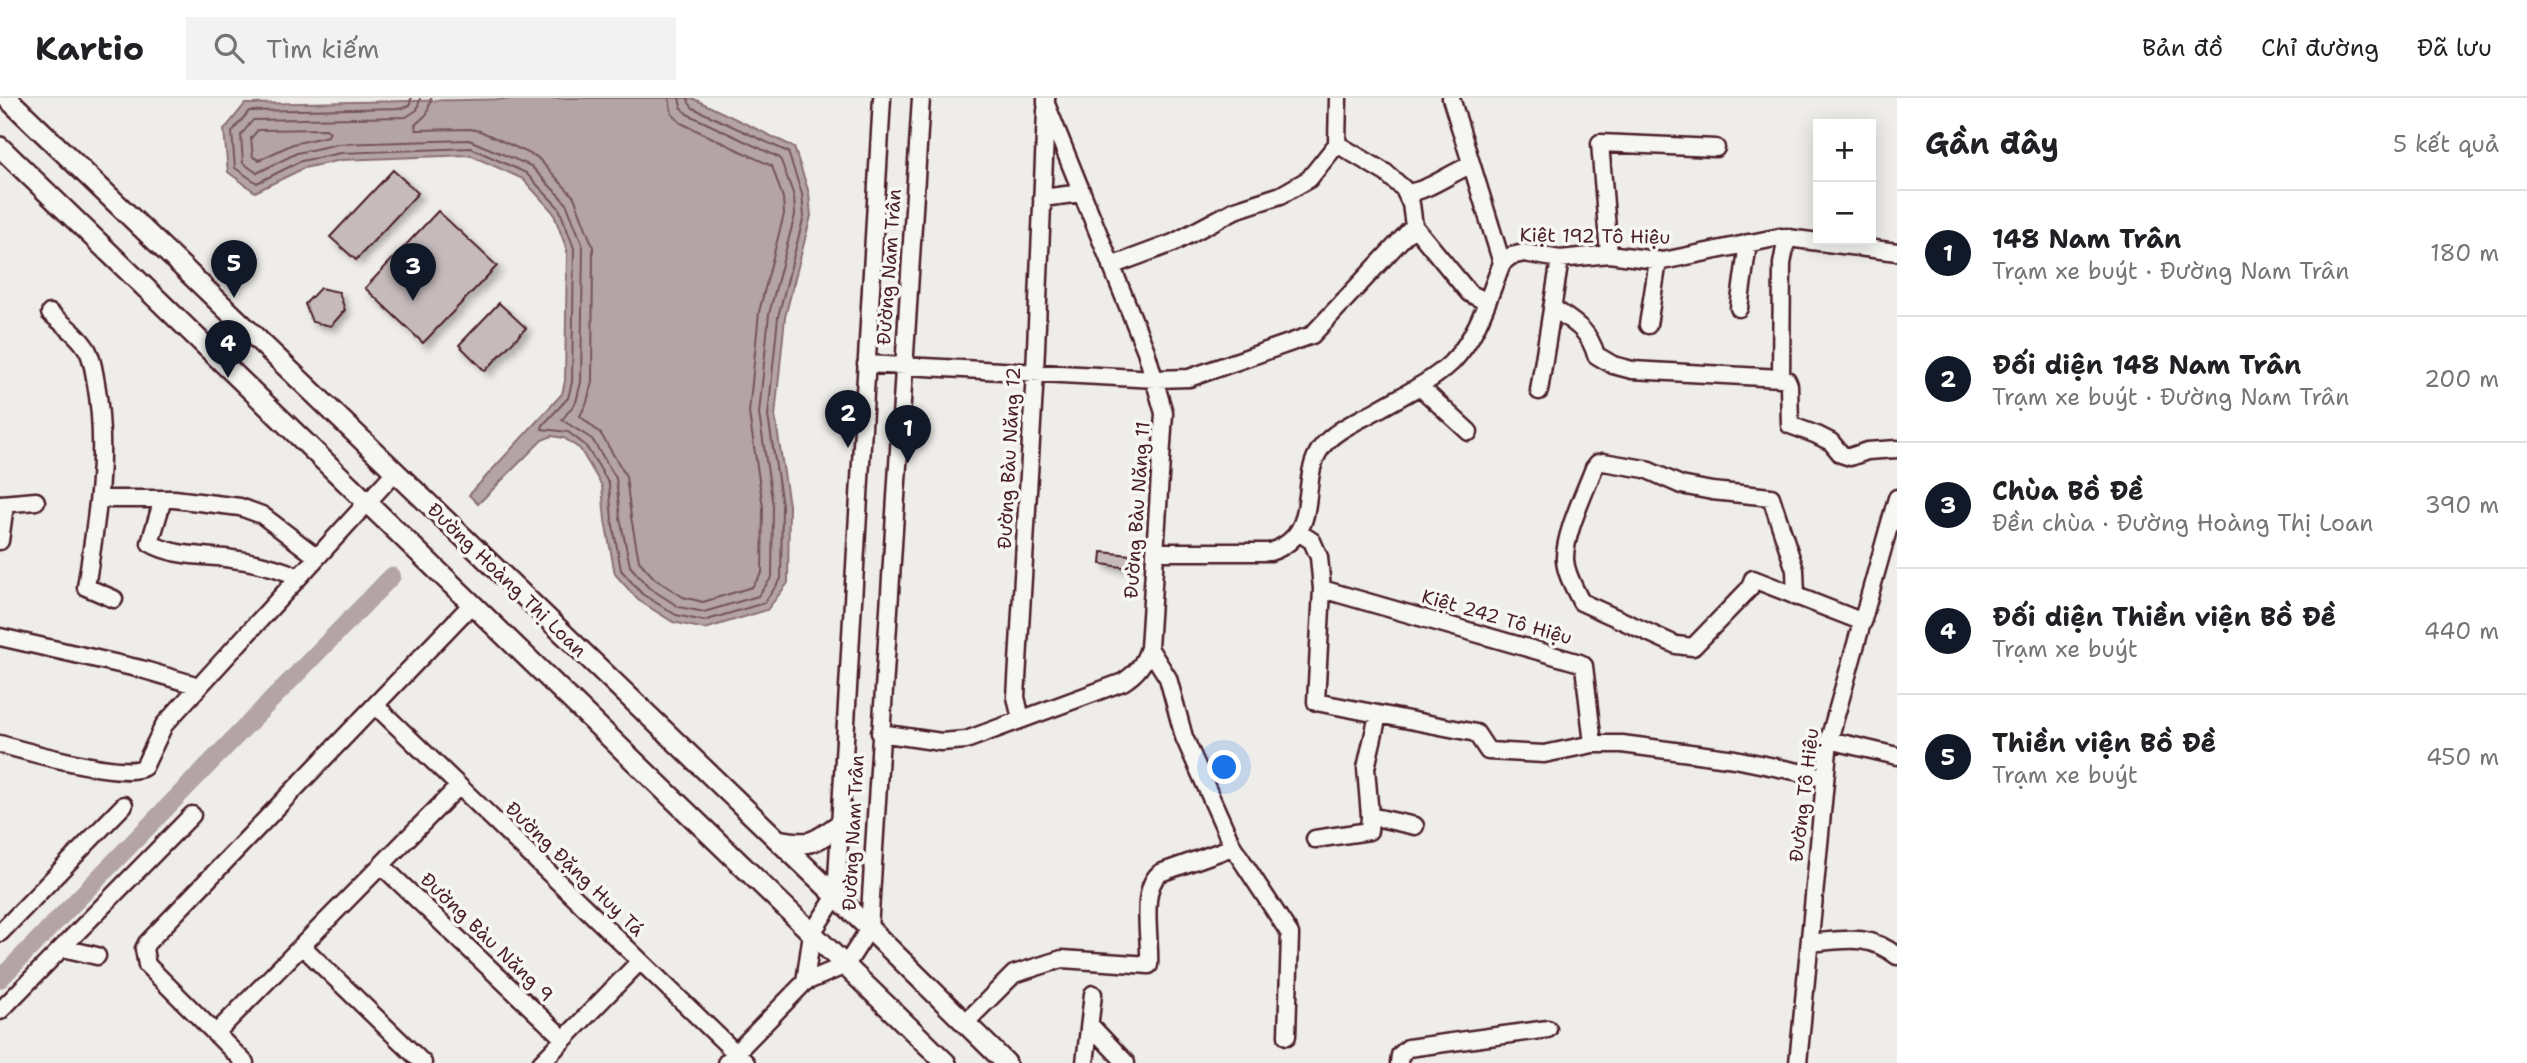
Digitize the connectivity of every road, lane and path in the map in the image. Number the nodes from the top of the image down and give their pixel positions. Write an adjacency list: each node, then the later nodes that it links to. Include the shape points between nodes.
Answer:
1 (7, 98): 37 (main road, Đường Hoàng Thị Loan)
2 (882, 98): 28 (street, Đường Nam Trân)
3 (922, 98): 29 (street, Đường Nam Trân)
4 (1338, 98): 7 (street)
5 (1451, 98): 10 (street, Kiệt 192 Tô Hiệu)
6 (1046, 101): 11 (street, Đường Bàu Năng 11); 13 (street, Đường Bàu Năng 12)
7 (1337, 144): 12 (street, via 1386,173); 22 (street, via 1309,179 1294,189 1235,210 1173,243)
8 (0, 147): 42 (main road)
9 (1716, 149): 18 (street, via 1600,143)
10 (1471, 165): 12 (street, via 1429,187); 21 (street, Kiệt 192 Tô Hiệu)
11 (1082, 193): 13 (street); 22 (street, Đường Bàu Năng 11)
12 (1406, 193): 14 (street)
13 (1042, 198): 30 (street, Đường Bàu Năng 12)
14 (1414, 226): 23 (street, via 1469,293); 32 (street, via 1312,335 1189,378)
15 (1787, 237): 16 (street, Kiệt 192 Tô Hiệu); 17 (street, Kiệt 192 Tô Hiệu); 31 (street, via 1782,264)
16 (1748, 243): 20 (street, Kiệt 192 Tô Hiệu); 25 (street)
17 (1897, 252)
18 (1609, 254): 19 (street, Kiệt 192 Tô Hiệu); 20 (street, Kiệt 192 Tô Hiệu)
19 (1560, 260): 21 (street, Kiệt 192 Tô Hiệu, via 1524,253); 24 (street)
20 (1658, 261): 27 (street)
21 (1502, 263): 23 (street, Kiệt 192 Tô Hiệu)
22 (1111, 266): 32 (street, Đường Bàu Năng 11)
23 (1487, 302): 33 (street, Kiệt 192 Tô Hiệu, via 1471,337 1452,362)
24 (1552, 307): 31 (street, via 1585,329 1596,355 1613,365 1632,370); 34 (street)
25 (1739, 308)
26 (50, 313): 39 (street, via 80,340 93,367 101,410)
27 (1648, 325)
28 (866, 364): 29 (street); 70 (street, Đường Nam Trân)
29 (904, 366): 30 (street); 60 (street, Đường Nam Trân)
30 (1035, 372): 32 (street); 59 (street, Đường Bàu Năng 12, via 1016,697)
31 (1781, 378): 36 (street, via 1789,385 1790,425 1831,442 1850,457)
32 (1156, 379): 46 (street, Đường Bàu Năng 11, via 1164,413)
33 (1419, 386): 35 (street); 44 (street, Kiệt 192 Tô Hiệu, via 1323,445)
34 (1539, 391)
35 (1469, 432)
36 (1897, 449)
37 (395, 472): 42 (street); 73 (main road, Đường Hoàng Thị Loan)
38 (1897, 498): 53 (street, Đường Tô Hiệu)
39 (100, 499): 40 (street); 51 (street, via 86,587)
40 (163, 499): 47 (street, via 251,510); 48 (street, via 150,536 156,547 260,564)
41 (36, 501): 43 (street)
42 (367, 502): 47 (street); 52 (main road)
43 (1, 504): 45 (street)
44 (1298, 532): 46 (street, via 1270,552); 49 (street, via 1317,549)
45 (0, 541)
46 (1155, 552): 55 (street, Đường Bàu Năng 11)
47 (317, 557): 48 (street)
48 (299, 577): 56 (street)
49 (1322, 589): 58 (street, via 1316,702); 63 (street, Kiệt 242 Tô Hiệu, via 1580,663)
50 (1796, 597): 50 (street, via 1753,579 1749,589 1693,647 1676,645 1581,602 1565,558 1594,468 1603,462 1645,469 1681,485 1771,496 1795,570); 53 (street)
51 (114, 599)
52 (472, 604): 57 (street); 79 (main road)
53 (1863, 622): 61 (street, Đường Tô Hiệu)
54 (0, 637): 56 (street)
55 (1149, 648): 59 (street, Đường Bàu Năng 11, via 1145,662 1123,682); 74 (street, via 1168,678 1184,737)
56 (200, 686): 62 (street, via 164,725 139,770 51,758)
57 (375, 705): 66 (street, Đường Đặng Huy Tá); 93 (street, via 147,943 147,965)
58 (1378, 715): 63 (street, via 1476,733 1488,751 1544,754); 69 (street, via 1366,768)
59 (1021, 719): 60 (street, Đường Bàu Năng 11, via 966,740 942,742)
60 (880, 733): 77 (street, Đường Nam Trân)
61 (1829, 740): 64 (street); 65 (street, Đường Tô Hiệu)
62 (0, 744)
63 (1593, 744): 65 (street, via 1652,747)
64 (1897, 757)
65 (1824, 777): 80 (street, Đường Tô Hiệu)
66 (460, 786): 75 (street); 85 (street, Đường Đặng Huy Tá)
67 (124, 805): 78 (street)
68 (192, 815): 82 (street)
69 (1370, 816): 71 (street); 72 (street, via 1369,831)
70 (840, 824): 73 (main road, via 812,843); 76 (street, Đường Nam Trân)
71 (1415, 825)
72 (1315, 839)
73 (778, 840): 76 (main road, Đường Hoàng Thị Loan)
74 (1233, 847): 90 (street, via 1154,877 1148,906 1149,965 1062,959 1014,974); 94 (street, via 1290,934)
75 (382, 866): 81 (street); 95 (street, Đường Bàu Năng 9)
76 (836, 896): 77 (main road, Đường Hoàng Thị Loan); 79 (street, Đường Nam Trân)
77 (869, 929): 86 (street, Đường Nam Trân); 90 (main road, Đường Hoàng Thị Loan)
78 (0, 933)
79 (813, 933): 86 (main road); 87 (street, Đường Nam Trân)
80 (1810, 943): 84 (street, via 1860,939 1885,946); 105 (street, Đường Tô Hiệu)
81 (302, 946): 93 (street); 98 (street)
82 (63, 948): 83 (street); 89 (street)
83 (97, 956)
84 (1897, 956)
85 (640, 961): 95 (street); 96 (street, Đường Đặng Huy Tá)
86 (846, 965): 87 (street); 100 (main road)
87 (806, 982): 96 (street)
88 (1093, 994): 91 (street)
89 (0, 1012)
90 (965, 1023): 101 (main road, Đường Hoàng Thị Loan)
91 (1090, 1025): 102 (street); 103 (street)
92 (1548, 1029): 104 (street, via 1408,1048)
93 (215, 1034): 97 (street)
94 (1287, 1036)
95 (564, 1040): 99 (street)
96 (736, 1060)
97 (245, 1063)
98 (423, 1063)
99 (541, 1063)
100 (946, 1063)
101 (1006, 1063)
102 (1085, 1063)
103 (1126, 1063)
104 (1399, 1063)
105 (1798, 1063)

